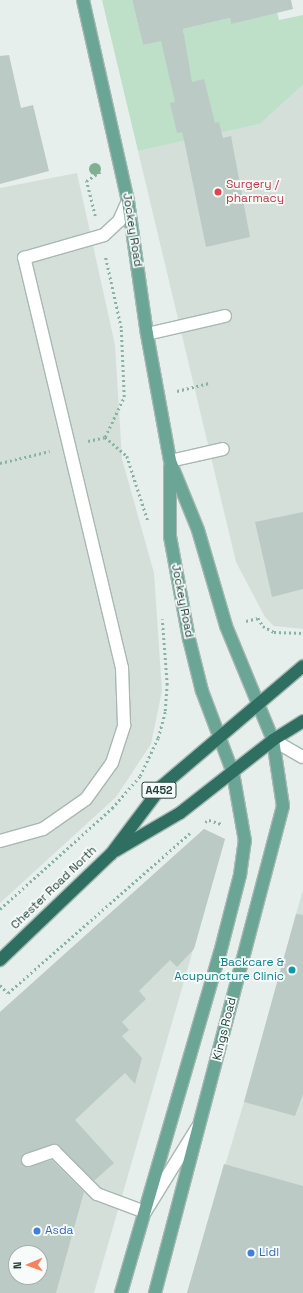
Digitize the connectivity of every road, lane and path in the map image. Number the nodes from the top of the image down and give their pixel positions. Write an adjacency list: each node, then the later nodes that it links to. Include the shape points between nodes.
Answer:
1 (83, 0): 3 (main road, Jockey Road)
2 (104, 169): 4 (path, via 86,181)
3 (128, 201): 4 (street, via 119,222); 6 (main road, Jockey Road)
4 (101, 236): 9 (path, via 121,328 124,397); 10 (street, via 24,258)
5 (225, 316): 6 (street)
6 (147, 334): 8 (main road, Jockey Road)
7 (210, 383): 8 (path)
8 (157, 395): 13 (main road, Jockey Road)
9 (105, 437): 10 (path); 14 (path, via 126,456)
10 (69, 446): 12 (path); 27 (street, via 122,668 124,725 112,763 86,799 43,829)
11 (224, 449): 13 (street)
12 (0, 462)
13 (170, 462): 18 (main road, Jockey Road, via 198,530 226,626); 20 (main road, Jockey Road, via 170,536 174,561 197,668)
14 (149, 527)
15 (258, 618): 16 (path, via 262,626 274,632)
16 (303, 633)
17 (303, 666): 18 (highway, A452)
18 (255, 704): 20 (highway, A452); 21 (main road, Kings Road)
19 (303, 721): 21 (highway, A452)
20 (218, 737): 23 (main road, Jockey Road); 28 (highway, Chester Road North / A452, via 162,786)
21 (273, 740): 22 (street); 23 (highway, A452); 31 (main road, Kings Road, via 283,806)
22 (303, 757)
23 (233, 773): 28 (highway, Chester Road North / A452, via 180,813); 33 (main road, Kings Road, via 245,841 240,875)
24 (199, 825): 25 (path, via 209,820 220,823)
25 (226, 829)
26 (193, 831): 30 (path, via 8,993)
27 (0, 841)
28 (111, 854): 29 (highway, Chester Road North / A452)
29 (0, 960)
30 (0, 985)
31 (203, 1119): 33 (street); 35 (main road, Kings Road)
32 (28, 1160): 33 (street, via 54,1151 97,1194)
33 (144, 1212): 34 (main road, Kings Road)
34 (121, 1293)
35 (156, 1293)

